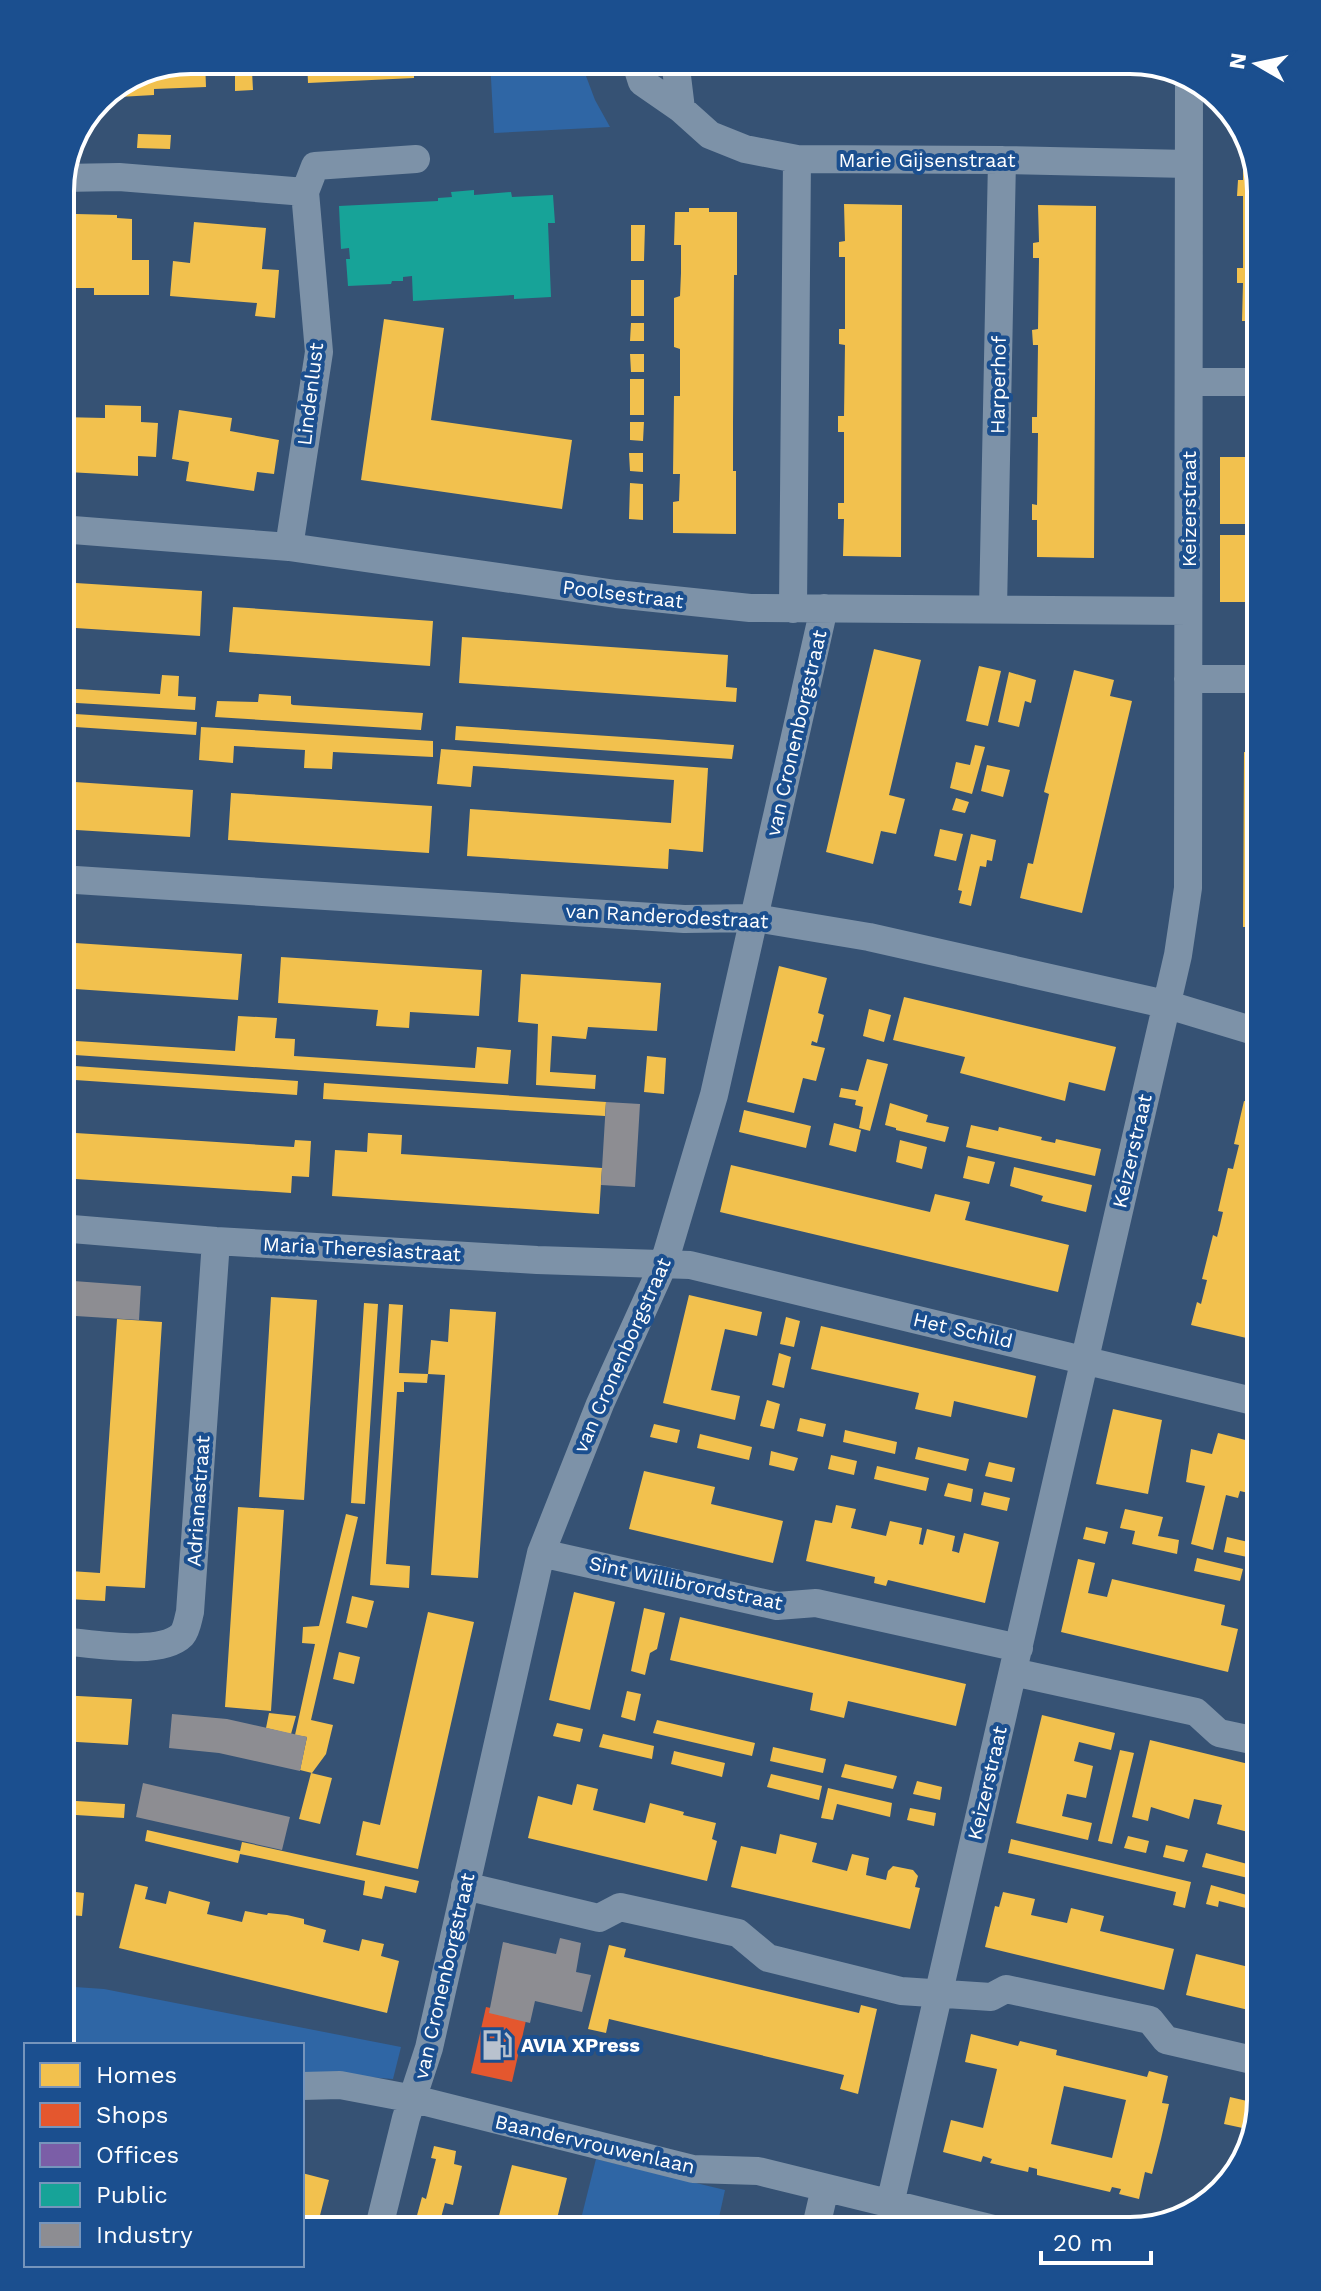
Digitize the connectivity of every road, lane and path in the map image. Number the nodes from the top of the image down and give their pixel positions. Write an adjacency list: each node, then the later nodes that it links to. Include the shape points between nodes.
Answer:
1 (639, 74): 4 (street, Marie Gijsenstraat, via 642,82)
2 (677, 74): 4 (street)
3 (1189, 90): 8 (street, Keizerstraat)
4 (681, 109): 6 (street, Marie Gijsenstraat, via 710,135 745,149)
5 (416, 159): 10 (street, via 315,166)
6 (797, 159): 7 (street, Marie Gijsenstraat); 16 (street)
7 (1002, 160): 8 (street, Marie Gijsenstraat); 17 (street, Harperhof)
8 (1188, 164): 11 (street, Keizerstraat)
9 (75, 178): 10 (street)
10 (305, 192): 14 (street, Lindenlust, via 319,352)
11 (1189, 382): 12 (street); 18 (street, Keizerstraat)
12 (1247, 382)
13 (74, 530): 14 (street, Poolsestraat)
14 (289, 547): 16 (street, Poolsestraat, via 616,594)
15 (824, 608): 16 (street, Poolsestraat); 17 (street, Poolsestraat); 22 (street, van Cronenborgstraat)
16 (793, 609)
17 (993, 609): 18 (street, Poolsestraat)
18 (1188, 611): 19 (street, Keizerstraat)
19 (1188, 679): 20 (street); 23 (street, Keizerstraat, via 1188,888)
20 (1247, 679)
21 (74, 880): 22 (street, van Randerodestraat, via 684,919)
22 (755, 918): 23 (street, van Randerodestraat, via 869,937); 27 (street, van Cronenborgstraat, via 714,1095)
23 (1165, 1004): 24 (street, van Randerodestraat); 28 (street, Keizerstraat)
24 (1247, 1029)
25 (74, 1229): 26 (street, Maria Theresiastraat)
26 (216, 1241): 27 (street, Maria Theresiastraat); 31 (street, Adrianastraat, via 190,1612 184,1633 154,1647)
27 (664, 1263): 28 (street, Het Schild); 30 (street, van Cronenborgstraat)
28 (1086, 1359): 29 (street, Het Schild); 32 (street, Keizerstraat)
29 (1247, 1399)
30 (541, 1553): 32 (street, Sint Willibrordstraat, via 777,1606 816,1603); 34 (street, van Cronenborgstraat)
31 (74, 1642)
32 (1016, 1660): 33 (street, Sint Willibrordstraat, via 1196,1712 1219,1733); 35 (street, Keizerstraat)
33 (1247, 1739)
34 (465, 1886): 35 (street, via 599,1918 620,1907 738,1933 768,1958 901,1991); 38 (street, van Cronenborgstraat)
35 (939, 1992): 36 (street, via 991,1997 1006,1989 1021,1992 1150,2020 1166,2040); 40 (street, Keizerstraat)
36 (1247, 2059)
37 (304, 2086): 38 (street, Baandervrouwenlaan, via 340,2085)
38 (414, 2099): 39 (street, Baandervrouwenlaan, via 693,2169 758,2171); 41 (street)
39 (825, 2188): 40 (street, Baandervrouwenlaan); 42 (street)
40 (890, 2204): 43 (street, Baandervrouwenlaan)
41 (381, 2217)
42 (818, 2217)
43 (944, 2217)

